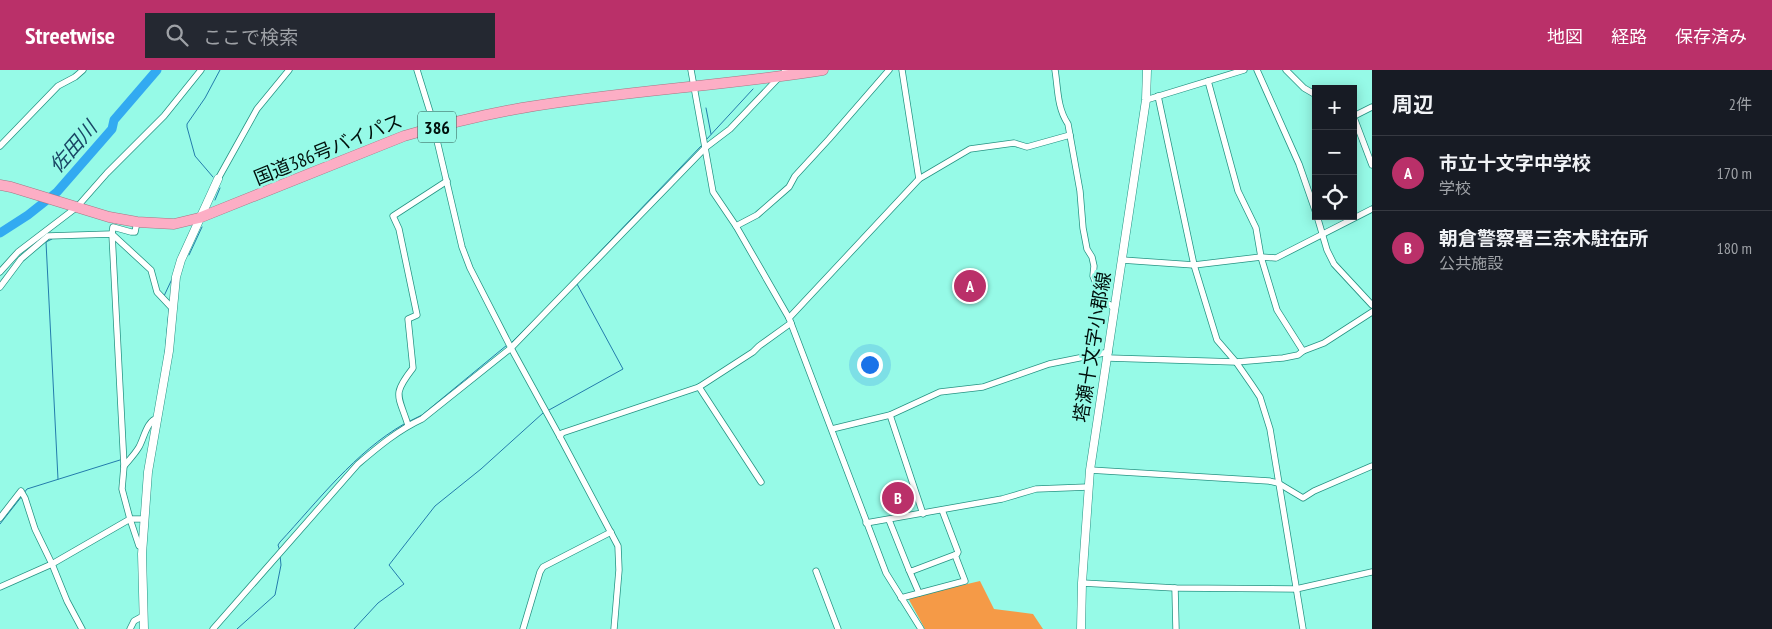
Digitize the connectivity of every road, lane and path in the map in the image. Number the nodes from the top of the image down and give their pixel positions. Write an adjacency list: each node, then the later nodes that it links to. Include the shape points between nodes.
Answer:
1 (82, 70): 25 (street, via 58,86)
2 (201, 70): 33 (street, via 164,116)
3 (290, 70): 28 (street, via 256,110)
4 (417, 70): 23 (street)
5 (691, 70): 16 (street)
6 (823, 70): 14 (highway, 国道386号バイパス / 386)
7 (889, 70): 38 (street, via 795,176 789,187 757,215)
8 (902, 70): 29 (street)
9 (1055, 70): 24 (street, via 1059,101)
10 (1147, 70): 19 (main road, 塔瀬十文字小郡線)
11 (1244, 70): 15 (street)
12 (1258, 70): 32 (street, via 1299,164)
13 (1286, 70): 17 (street)
14 (783, 74): 16 (highway, 国道386号バイパス / 386); 26 (street, via 730,129)
15 (1208, 81): 18 (street); 41 (street, via 1238,191 1256,228)
16 (694, 87): 23 (highway, 国道386号バイパス / 386, via 521,108); 26 (street)
17 (1312, 92)
18 (1158, 96): 19 (street); 43 (street)
19 (1146, 100): 42 (main road, 塔瀬十文字小郡線)
20 (1372, 107): 21 (street)
21 (1357, 114)
22 (1357, 123): 27 (street)
23 (434, 128): 30 (street); 35 (highway, 国道386号バイパス / 386, via 404,136)
24 (1070, 136): 29 (street, via 1027,147 1014,143 970,149); 48 (street, via 1083,228 1094,266 1093,276 1102,299)
25 (0, 146)
26 (705, 148): 38 (street, via 713,192); 51 (street)
27 (1372, 165)
28 (218, 179): 35 (main road)
29 (919, 179): 50 (street)
30 (448, 181): 51 (street, via 467,260); 58 (street, via 393,216 399,228 417,315 408,319 413,368 401,384 398,395)
31 (0, 185): 33 (highway, 国道386号バイパス / 386)
32 (1312, 203)
33 (72, 206): 37 (highway, 国道386号バイパス / 386); 44 (street, via 18,252)
34 (1372, 209): 40 (street)
35 (199, 218): 37 (highway, 国道386号バイパス / 386, via 174,224); 47 (main road, via 181,260)
36 (1318, 220): 40 (street)
37 (137, 222): 39 (street, via 135,232 113,227)
38 (736, 226): 50 (street)
39 (112, 234): 45 (street, via 48,236 21,259); 47 (street, via 150,270 157,292); 61 (street)
40 (1322, 235): 41 (street, via 1276,258); 46 (street, via 1334,264)
41 (1261, 257): 43 (street); 52 (street, via 1277,310)
42 (1122, 260): 43 (street); 48 (main road, 塔瀬十文字小郡線)
43 (1194, 265): 54 (street, via 1217,340)
44 (0, 272)
45 (0, 287)
46 (1372, 305)
47 (172, 308): 57 (main road, via 169,352)
48 (1115, 309): 53 (main road, 塔瀬十文字小郡線)
49 (1372, 312): 52 (street, via 1337,336)
50 (790, 320): 55 (street, via 753,352); 59 (street)
51 (511, 348): 58 (street, via 422,419); 60 (street)
52 (1303, 351): 54 (street, via 1283,358)
53 (1108, 355): 54 (street); 56 (street, via 1049,364 977,388 940,392); 63 (main road, 塔瀬十文字小郡線)
54 (1236, 362): 65 (street, via 1260,397 1270,429)
55 (699, 387): 60 (street, via 562,433); 64 (street)
56 (890, 416): 59 (street); 68 (street)
57 (158, 418): 61 (street, via 150,423 139,448); 71 (main road)
58 (408, 425): 91 (street, via 347,476)
59 (832, 429): 73 (street)
60 (560, 437): 74 (street)
61 (124, 466): 70 (street, via 122,489)
62 (1372, 466): 65 (street, via 1303,498)
63 (1090, 470): 65 (street); 66 (main road, 塔瀬十文字小郡線)
64 (761, 482)
65 (1278, 484): 84 (street)
66 (1088, 487): 67 (street, via 1036,489); 81 (main road, 塔瀬十文字小郡線)
67 (942, 510): 68 (street); 76 (street, via 958,552)
68 (923, 514): 72 (street)
69 (0, 518): 77 (street, via 23,494 31,520)
70 (130, 519): 71 (street); 75 (street); 77 (street)
71 (144, 519): 75 (main road)
72 (889, 520): 73 (street); 78 (street)
73 (866, 523): 86 (street, via 886,573)
74 (611, 532): 92 (street, via 543,567); 93 (street, via 619,554)
75 (142, 547): 87 (main road)
76 (955, 555): 78 (street); 85 (street, via 965,581)
77 (52, 564): 82 (street); 88 (street)
78 (909, 570): 85 (street)
79 (816, 571): 94 (street)
80 (1372, 572): 84 (street)
81 (1082, 583): 83 (street); 96 (main road, 塔瀬十文字小郡線)
82 (0, 588)
83 (1175, 588): 84 (street); 97 (street)
84 (1296, 589): 98 (street)
85 (919, 594): 86 (street)
86 (901, 598): 95 (street)
87 (143, 616): 89 (street); 90 (main road)
88 (82, 629)
89 (130, 629)
90 (144, 629)
91 (213, 629)
92 (523, 629)
93 (614, 629)
94 (838, 629)
95 (921, 629)
96 (1081, 629)
97 (1176, 629)
98 (1303, 629)

